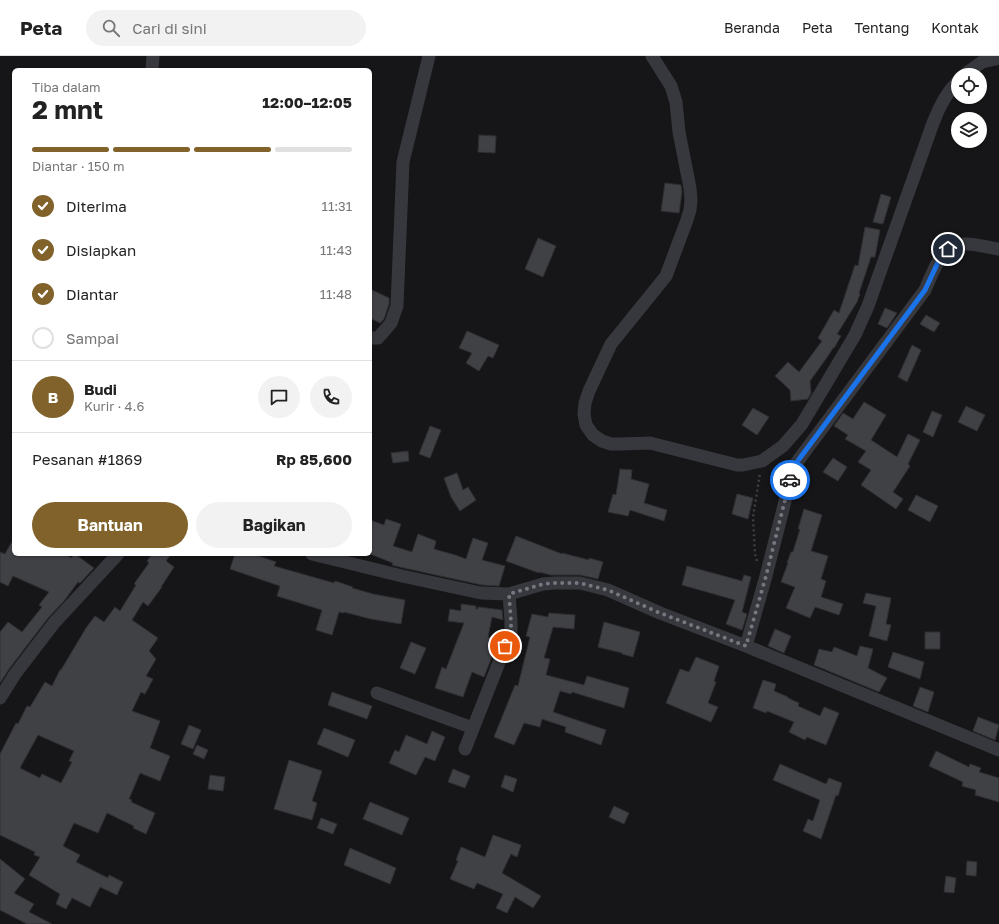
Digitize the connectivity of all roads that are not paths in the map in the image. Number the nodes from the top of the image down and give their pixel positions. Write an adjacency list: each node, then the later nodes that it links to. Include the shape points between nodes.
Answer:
1 (153, 56): 5 (street)
2 (429, 56): 9 (street, via 403,162 397,306 391,323 378,338)
3 (652, 56): 10 (street, via 671,86 676,102 690,188 690,210 666,276 608,348 585,403 586,425 602,441 611,444 650,443 737,465 762,461)
4 (999, 58): 6 (street, via 982,62)
5 (152, 68)
6 (974, 68)
7 (951, 87): 10 (street, via 933,123 868,306 855,335 802,424)
8 (999, 249): 11 (street, via 966,244 948,249 940,258 925,290)
9 (372, 338)
10 (783, 446): 11 (street)
11 (794, 466): 15 (street)
12 (116, 556): 17 (street, via 54,623)
13 (320, 556): 14 (street, via 481,593)
14 (509, 594): 15 (street, via 543,584 580,583 608,590); 18 (street, via 511,632)
15 (746, 646): 20 (street)
16 (377, 693): 18 (street)
17 (0, 698)
18 (473, 728): 19 (street)
19 (465, 749)
20 (999, 750)

